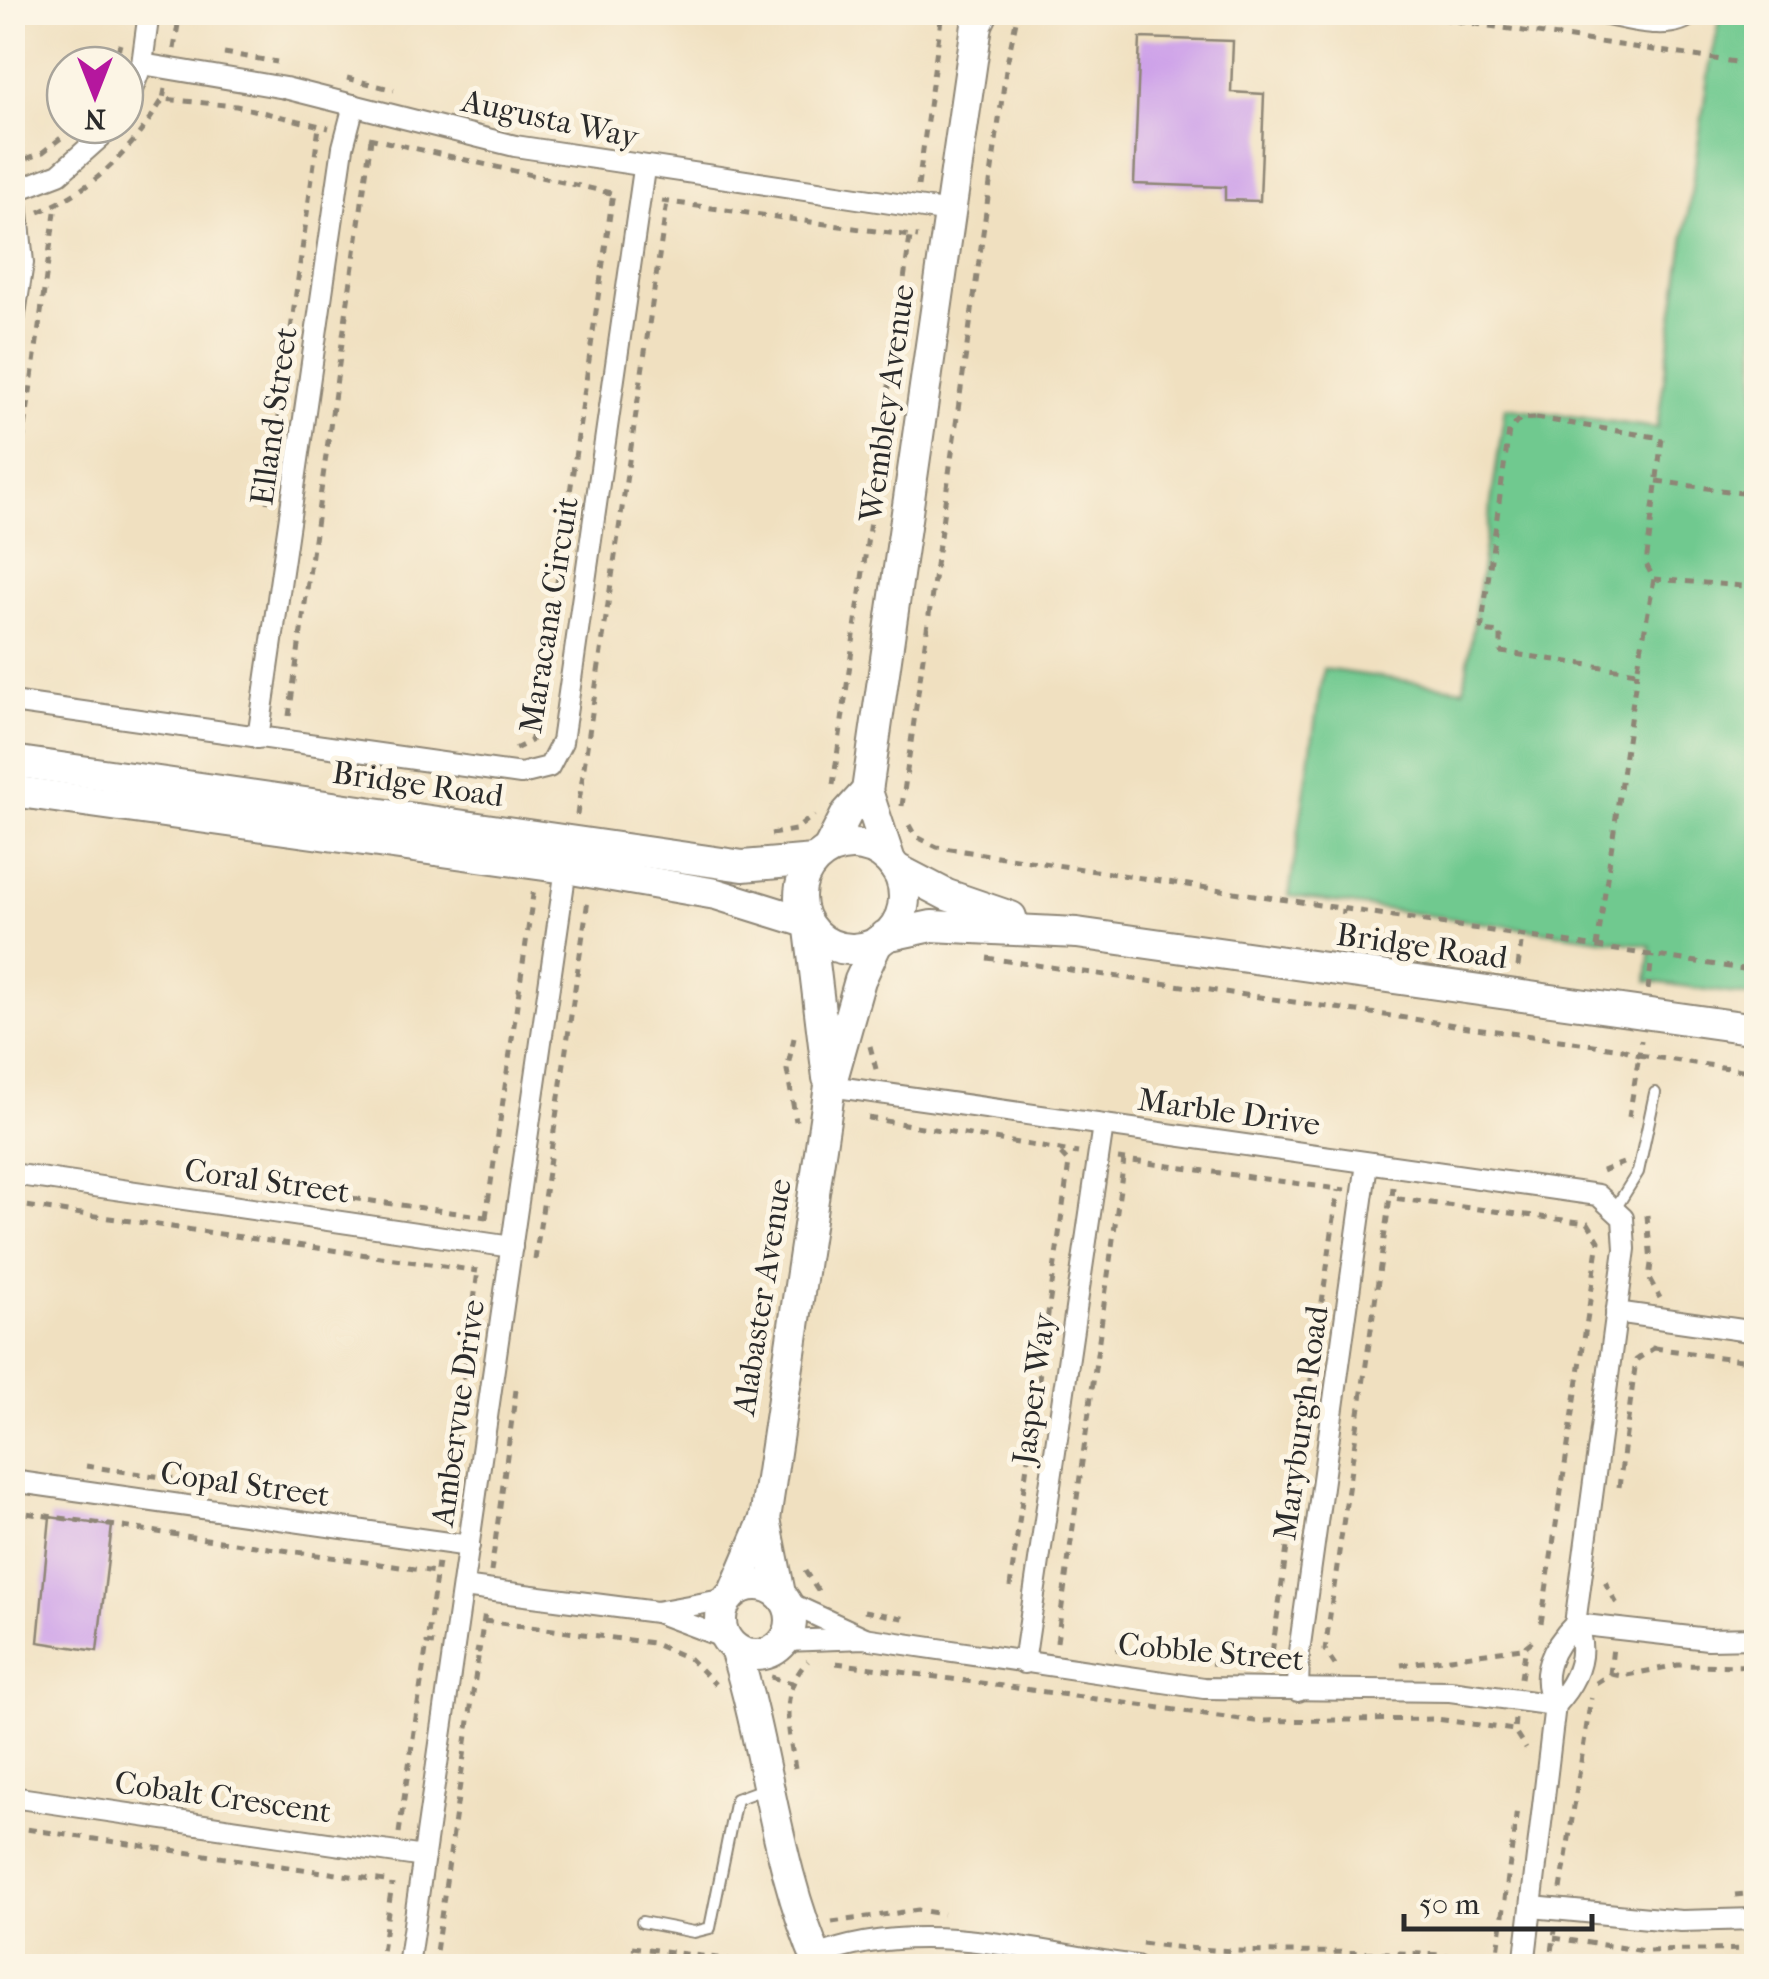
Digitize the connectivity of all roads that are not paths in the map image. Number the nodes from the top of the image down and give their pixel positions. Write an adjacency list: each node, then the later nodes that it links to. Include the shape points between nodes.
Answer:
1 (149, 12): 5 (street)
2 (1592, 12): 3 (street, via 1677,23)
3 (1693, 12)
4 (978, 17): 11 (street, Wembley Avenue)
5 (145, 45)
6 (145, 64): 7 (street, Augusta Way)
7 (354, 105): 9 (street, Augusta Way, via 514,146); 14 (street, Elland Street)
8 (92, 145): 10 (street, via 59,174)
9 (644, 169): 11 (street, Augusta Way); 14 (street, Maracana Circuit, via 557,758 538,773 521,774)
10 (14, 192): 12 (street, via 22,263)
11 (950, 212): 17 (street, Wembley Avenue)
12 (12, 333)
13 (12, 702): 14 (street, Maracana Circuit)
14 (258, 738)
15 (12, 761): 18 (street, Bridge Road, via 743,866)
16 (12, 791): 20 (street, Bridge Road)
17 (867, 791): 18 (street, Wembley Avenue); 19 (street, Wembley Avenue)
18 (821, 856): 19 (street, via 860,845); 21 (street, via 801,884)
19 (892, 864): 22 (street, Bridge Road, via 987,910); 23 (street, via 904,896 902,912)
20 (566, 868): 21 (street, Bridge Road, via 730,898); 31 (street, Ambervue Drive)
21 (808, 925): 23 (street, via 834,946); 25 (street, Alabaster Avenue)
22 (1077, 933): 23 (street, Bridge Road, via 932,926); 24 (street, Bridge Road)
23 (882, 939): 25 (street, Alabaster Avenue, via 860,980)
24 (1756, 1029)
25 (830, 1086): 27 (street, Marble Drive); 35 (street, Alabaster Avenue)
26 (1655, 1093): 30 (lane, via 1638,1172)
27 (1103, 1124): 28 (street, Marble Drive); 46 (street, Jasper Way)
28 (1368, 1162): 30 (street, Marble Drive, via 1598,1195); 47 (street, Maryburgh Road)
29 (12, 1174): 31 (street, Coral Street)
30 (1615, 1209): 32 (street, via 1626,1239)
31 (512, 1246): 36 (street, Ambervue Drive)
32 (1616, 1312): 33 (street); 41 (street)
33 (1756, 1332)
34 (12, 1481): 36 (street, Copal Street)
35 (764, 1519): 38 (street, Alabaster Avenue); 39 (street, Alabaster Avenue)
36 (469, 1546): 37 (street, Ambervue Drive)
37 (463, 1587): 40 (street); 52 (street, Ambervue Drive)
38 (730, 1596): 39 (street, via 752,1584); 40 (street); 44 (street, via 720,1618)
39 (784, 1598): 42 (street, Cobble Street); 45 (street)
40 (656, 1612): 44 (street)
41 (1575, 1624): 43 (street); 48 (street, via 1554,1652 1545,1680)
42 (864, 1638): 45 (street, Cobble Street); 46 (street, Cobble Street)
43 (1756, 1638)
44 (730, 1643): 45 (street, via 759,1655); 49 (street)
45 (791, 1643): 49 (street)
46 (1024, 1663): 47 (street, Cobble Street, via 1204,1688)
47 (1298, 1691): 48 (street, Cobble Street, via 1450,1691)
48 (1555, 1706): 53 (street)
49 (759, 1726): 50 (street)
50 (782, 1783): 55 (lane, via 736,1799 710,1928 694,1932); 56 (street, via 788,1880)
51 (12, 1796): 52 (street, Cobalt Crescent)
52 (424, 1857): 57 (street, Ambervue Drive)
53 (1532, 1907): 54 (street, via 1681,1921); 59 (street)
54 (1756, 1919)
55 (642, 1922)
56 (825, 1957): 58 (street, via 890,1936 930,1937)
57 (408, 1966)
58 (1136, 1966)
59 (1524, 1966)

